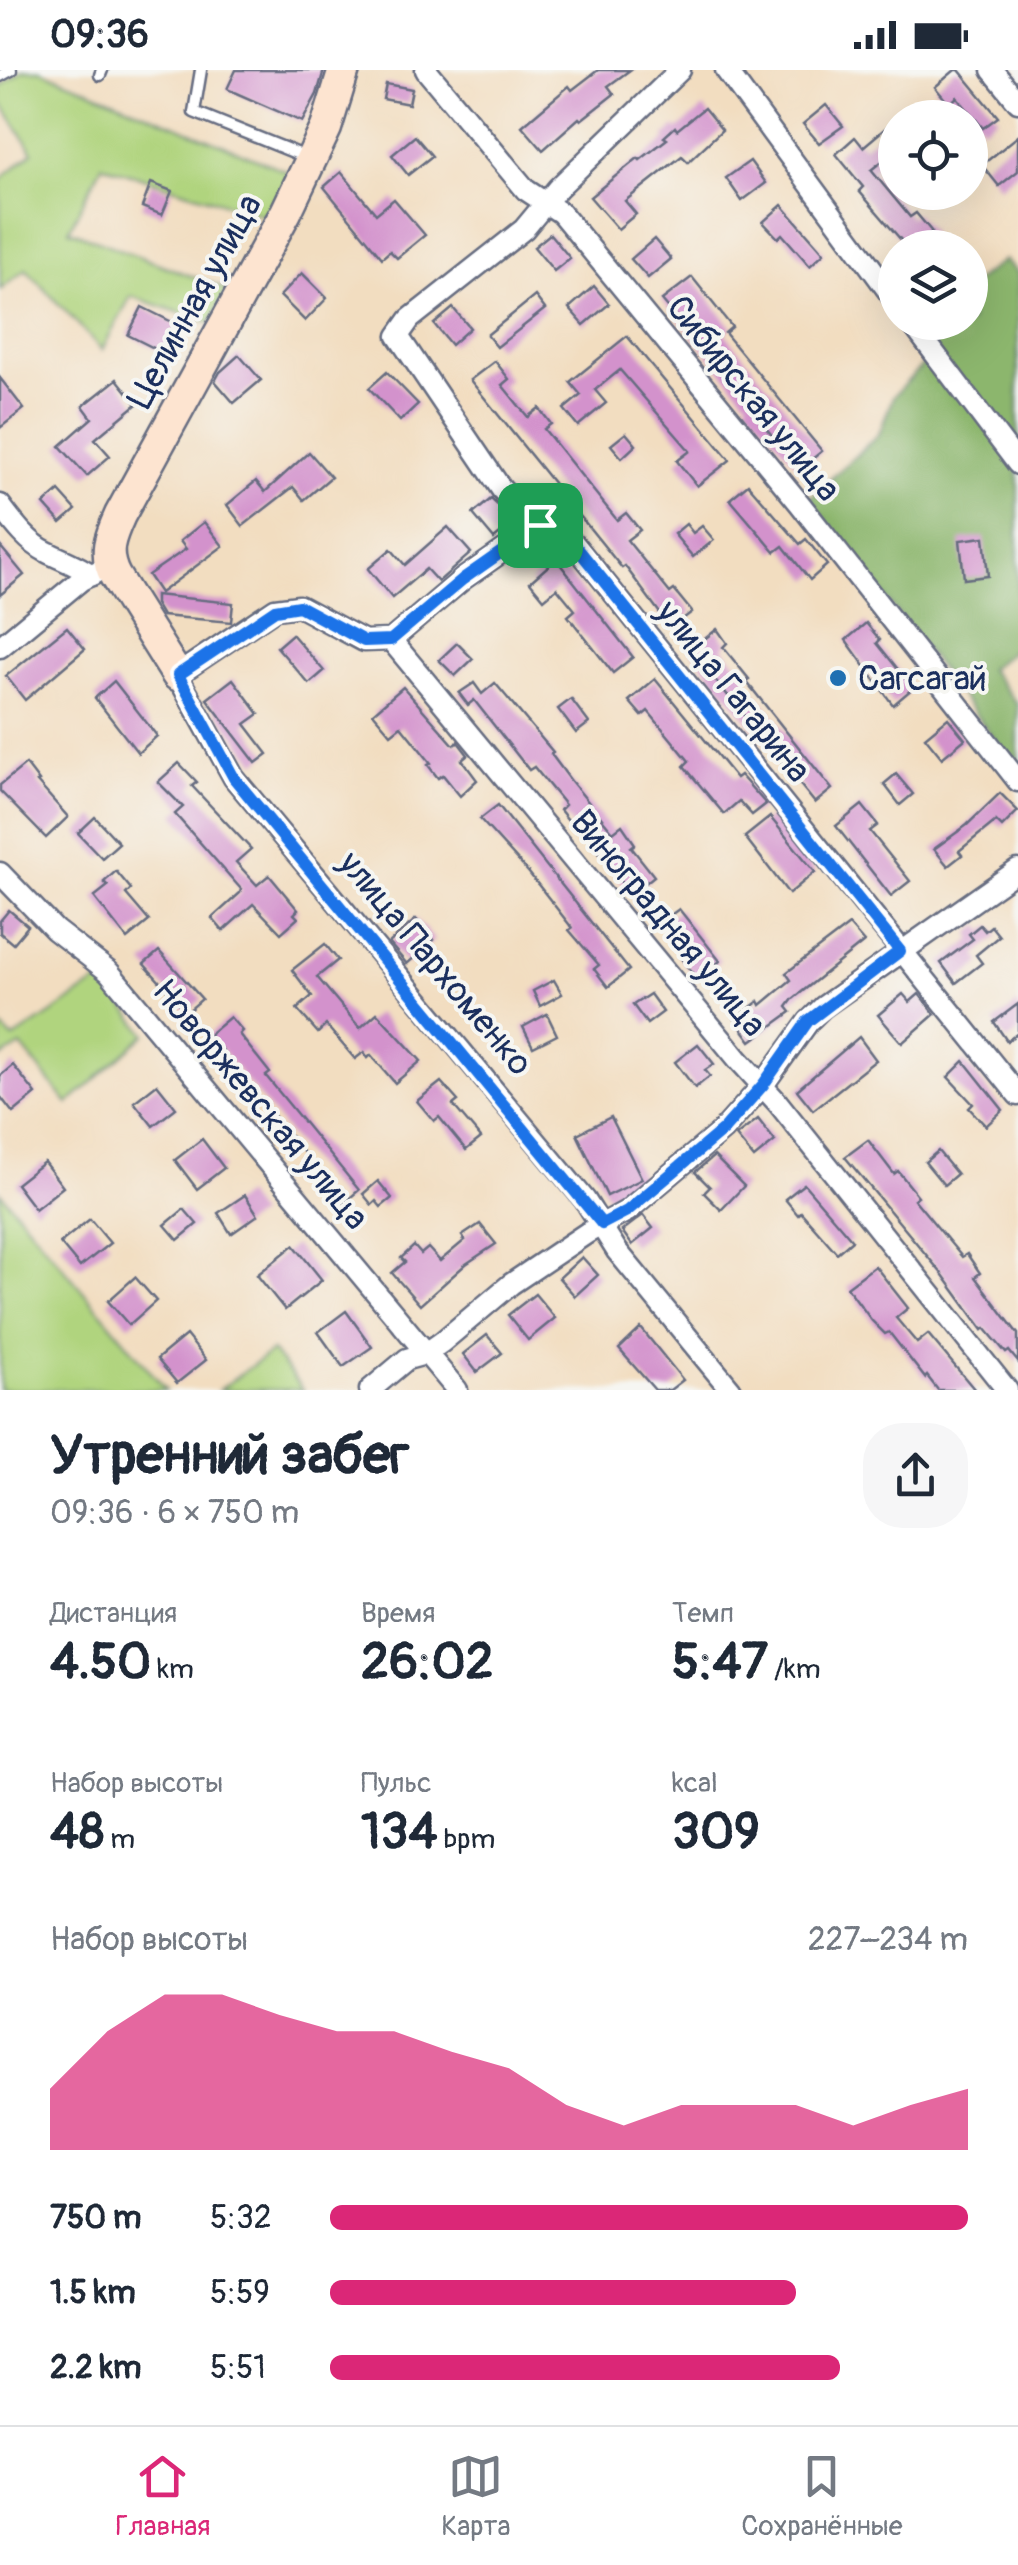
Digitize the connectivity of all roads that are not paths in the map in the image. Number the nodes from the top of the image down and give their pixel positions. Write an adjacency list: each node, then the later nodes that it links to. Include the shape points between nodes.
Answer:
1 (11, 70): 8 (lane)
2 (201, 70): 10 (lane, via 194,112)
3 (344, 70): 10 (street, Целинная улица)
4 (426, 70): 11 (street, Сибирская улица)
5 (680, 70): 11 (street)
6 (726, 70): 12 (street)
7 (992, 70): 9 (street)
8 (0, 76)
9 (1018, 102)
10 (311, 159): 17 (street, Целинная улица, via 120,515)
11 (544, 203): 16 (street, улица Гагарина, via 524,229 410,319 398,336 502,490); 21 (street, Сибирская улица, via 561,212)
12 (878, 277)
13 (925, 340): 14 (street)
14 (1018, 464)
15 (0, 505): 17 (street, via 44,551)
16 (540, 525): 18 (street); 24 (street, улица Гагарина, via 574,544)
17 (101, 570): 19 (street); 20 (street, улица Пархоменко)
18 (391, 640): 20 (street, via 364,641 299,606 275,610); 25 (street, Виноградная улица)
19 (0, 647)
20 (178, 675): 27 (street, улица Пархоменко, via 234,778)
21 (1018, 781)
22 (1018, 870): 24 (street)
23 (0, 873): 28 (street, Новоржевская улица, via 54,930 110,972)
24 (900, 951): 25 (street, via 808,1021); 26 (street, улица Гагарина)
25 (763, 1085): 27 (street, via 723,1130 627,1211); 32 (street, Виноградная улица)
26 (1018, 1095)
27 (602, 1224): 28 (street, via 511,1284); 31 (street, улица Пархоменко, via 617,1252)
28 (426, 1354): 29 (street, via 406,1359); 30 (street, Новоржевская улица)
29 (370, 1390)
30 (458, 1390)
31 (731, 1390)
32 (1007, 1390)

